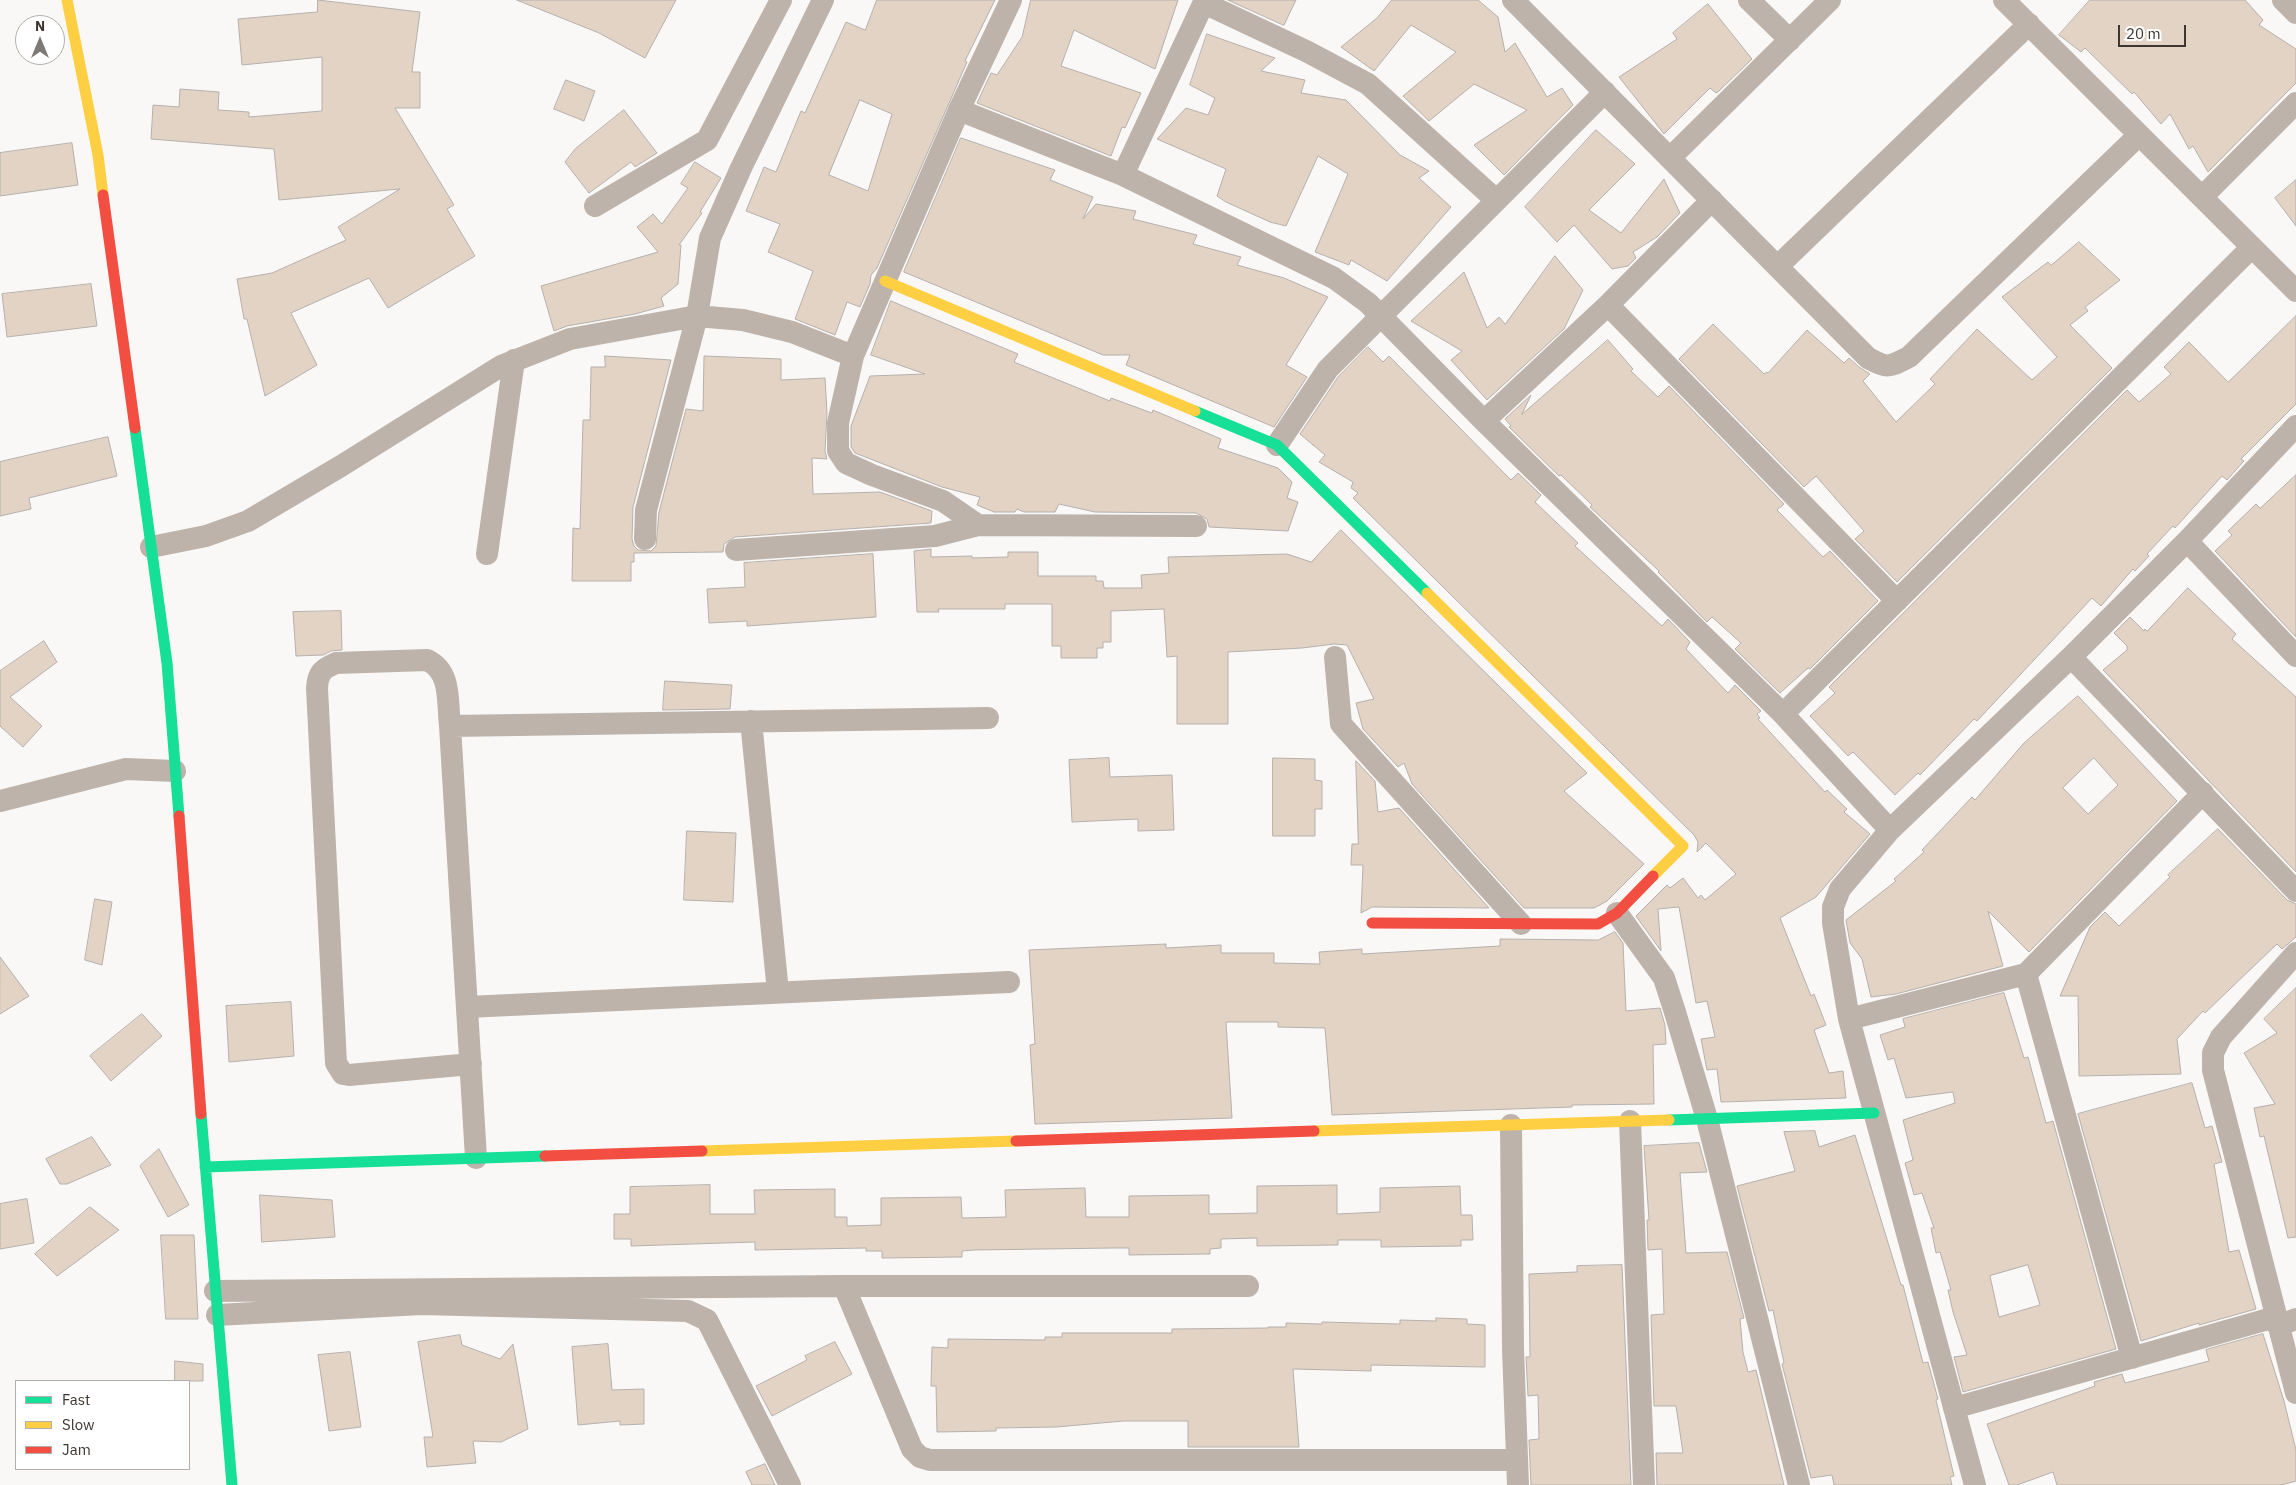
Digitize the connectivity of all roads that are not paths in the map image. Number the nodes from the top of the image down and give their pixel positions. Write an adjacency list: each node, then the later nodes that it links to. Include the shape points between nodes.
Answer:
1 (67, 0): 40 (street, via 98,155)
2 (781, 0): 23 (street, via 707,140)
3 (823, 0): 29 (street, via 710,238)
4 (1011, 0): 16 (street)
5 (1513, 0): 14 (street)
6 (1749, 0): 13 (street)
7 (1830, 0): 13 (street)
8 (2004, 0): 12 (street)
9 (2283, 0): 11 (street)
10 (1205, 1): 19 (street); 21 (street, via 1368,84)
11 (2296, 13)
12 (2029, 24): 17 (street); 25 (street)
13 (1790, 40): 18 (street)
14 (1605, 92): 18 (street); 21 (street)
15 (2296, 103): 20 (street)
16 (959, 110): 19 (street); 26 (street)
17 (2140, 135): 20 (street); 25 (street, via 1909,357 1893,365 1883,366 1868,358)
18 (1670, 158): 22 (street)
19 (1123, 175): 30 (street, via 1334,278 1368,303)
20 (2202, 197): 24 (street)
21 (1496, 200): 30 (street)
22 (1712, 200): 25 (street); 28 (street)
23 (595, 206)
24 (2252, 247): 27 (street); 43 (street)
25 (1778, 266)
26 (885, 281): 31 (street); 35 (street)
27 (2296, 291)
28 (1608, 305): 33 (street); 43 (street)
29 (697, 316): 31 (street, via 742,320 792,332); 32 (street, via 570,339); 38 (street, via 646,510)
30 (1379, 316): 33 (street); 35 (street, via 1328,368)
31 (853, 356): 36 (street, via 838,423 838,451 846,463 943,501)
32 (514, 360): 40 (street, via 248,521 206,536); 42 (street)
33 (1484, 421): 47 (street)
34 (2296, 426): 39 (street)
35 (1277, 445): 56 (street, via 1683,846)
36 (978, 525): 37 (street); 41 (street, via 935,536)
37 (1196, 526)
38 (645, 539)
39 (2186, 542): 44 (street); 46 (street)
40 (151, 543): 51 (street, via 167,663)
41 (736, 550)
42 (487, 554)
43 (1897, 601): 47 (street)
44 (2296, 656)
45 (1335, 657): 58 (street, via 1341,724)
46 (2071, 657): 52 (street); 54 (street)
47 (1782, 714): 54 (street)
48 (988, 718): 49 (street)
49 (751, 721): 50 (street); 62 (street)
50 (450, 726): 63 (street); 65 (street, via 444,674 427,660 336,663 323,668 318,677 336,1063 343,1074 349,1076)
51 (175, 771): 53 (street, via 126,769); 71 (street)
52 (2203, 793): 55 (street); 60 (street)
53 (0, 800)
54 (1890, 830): 64 (street, via 1840,889 1833,907 1832,923)
55 (2296, 891)
56 (1617, 913): 58 (street, via 1598,924); 67 (street, via 1664,978)
57 (1372, 924): 58 (street)
58 (1521, 924)
59 (2296, 953): 76 (street, via 2221,1037 2213,1053 2213,1070)
60 (2026, 974): 64 (street); 77 (street)
61 (1009, 982): 62 (street)
62 (778, 992): 63 (street)
63 (467, 1006): 65 (street)
64 (1849, 1019): 66 (street)
65 (471, 1064): 70 (street)
66 (1874, 1113): 67 (street); 79 (street)
67 (1707, 1119): 68 (street); 85 (street)
68 (1630, 1121): 69 (street); 84 (street)
69 (1511, 1125): 70 (street); 80 (street, via 1512,1349)
70 (476, 1158): 71 (street)
71 (205, 1167): 74 (street)
72 (844, 1286): 73 (street); 74 (street); 80 (street, via 912,1448 920,1457 930,1460)
73 (1248, 1286)
74 (215, 1291): 75 (street)
75 (217, 1316): 81 (street); 82 (street, via 421,1304 688,1311 708,1320)
76 (2287, 1322): 77 (street, via 2272,1318); 78 (street)
77 (2132, 1358): 79 (street)
78 (2296, 1393)
79 (1954, 1408): 86 (street)
80 (1517, 1460): 83 (street)
81 (232, 1485)
82 (790, 1485)
83 (1518, 1485)
84 (1644, 1485)
85 (1799, 1485)
86 (1975, 1485)

